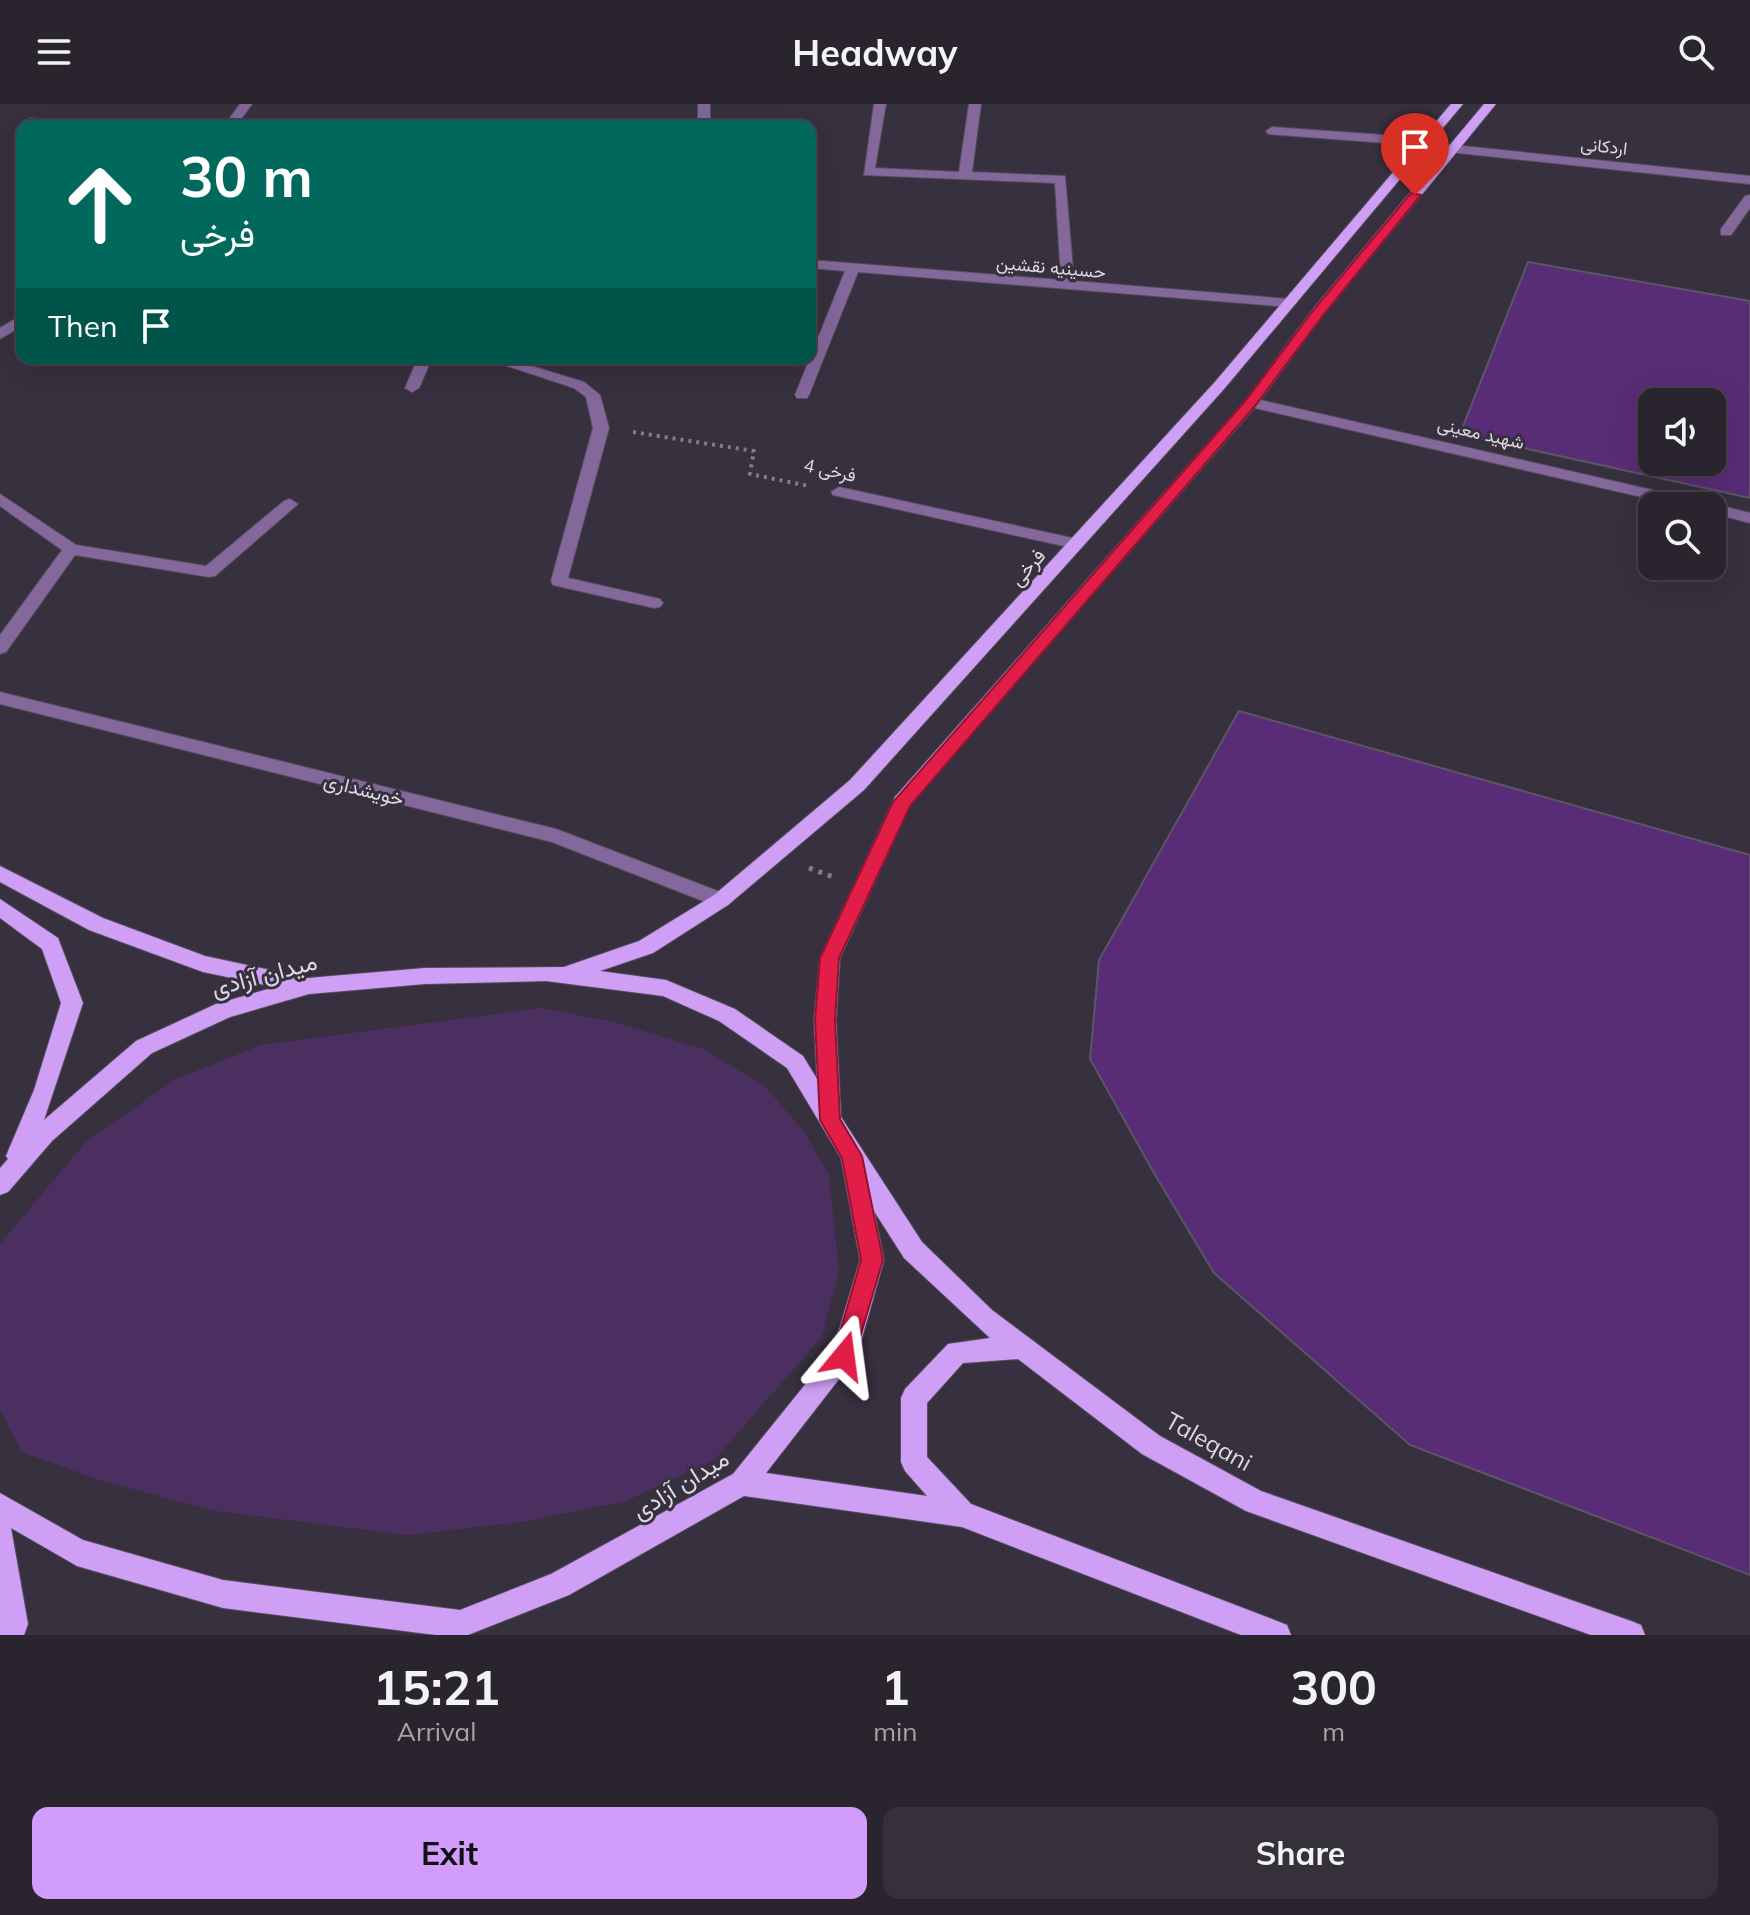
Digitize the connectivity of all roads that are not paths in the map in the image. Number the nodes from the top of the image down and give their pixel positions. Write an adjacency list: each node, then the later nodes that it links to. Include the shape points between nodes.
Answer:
1 (880, 104): 8 (street, via 868,172)
2 (975, 104): 8 (street)
3 (1457, 104): 6 (main road, فرخی)
4 (1490, 104): 7 (main road)
5 (1272, 131): 6 (street)
6 (1426, 142): 15 (main road, فرخی)
7 (1453, 149): 9 (street, اردکانی); 22 (main road, via 1319,311)
8 (965, 174): 14 (street, via 1061,179)
9 (1750, 180)
10 (1750, 199): 11 (street)
11 (1726, 232)
12 (816, 265): 13 (street, حسینیه نقشین)
13 (853, 268): 14 (street, حسینیه نقشین); 16 (street)
14 (1068, 287): 15 (street, حسینیه نقشین)
15 (1289, 303): 29 (main road, فرخی)
16 (816, 360)
17 (422, 364): 20 (street)
18 (510, 364): 31 (street, via 579,385 593,395 601,428 559,581)
19 (814, 364): 21 (street)
20 (412, 388)
21 (802, 395)
22 (1251, 403): 24 (street, شهید معینی); 39 (main road, via 902,802 830,958 825,1020)
23 (839, 492): 29 (street, فرخی 4)
24 (1641, 492)
25 (0, 499): 30 (street)
26 (290, 504): 30 (street, via 209,572)
27 (1726, 512): 28 (street)
28 (1750, 518)
29 (1077, 544): 35 (main road, فرخی, via 857,785)
30 (71, 549): 32 (street)
31 (654, 603)
32 (0, 648)
33 (0, 698): 35 (street, خویشداری, via 556,836)
34 (0, 873): 38 (main road, via 96,924 190,959)
35 (721, 900): 37 (main road, فرخی, via 646,947)
36 (0, 907): 41 (main road, via 51,944 72,1003 45,1090)
37 (561, 976): 38 (main road, میدان آزادی, via 425,976); 39 (main road, میدان آزادی, via 666,988 727,1015 795,1062)
38 (309, 986): 41 (main road, میدان آزادی, via 224,1010 144,1047 44,1134)
39 (830, 1120): 40 (main road, میدان آزادی)
40 (852, 1156): 42 (main road, Taleqani, via 913,1250 983,1318); 43 (main road, میدان آزادی, via 872,1260 844,1356)
41 (5, 1179)
42 (1023, 1347): 45 (main road, via 957,1352 914,1398 914,1462); 50 (main road, Taleqani, via 1151,1445 1255,1502)
43 (742, 1483): 45 (main road); 47 (main road, میدان آزادی, via 559,1585)
44 (0, 1506): 47 (main road, میدان آزادی, via 77,1552 223,1594)
45 (962, 1514): 49 (main road)
46 (0, 1534): 48 (main road, via 14,1624)
47 (450, 1629)
48 (10, 1635)
49 (1277, 1635)
50 (1631, 1635)

